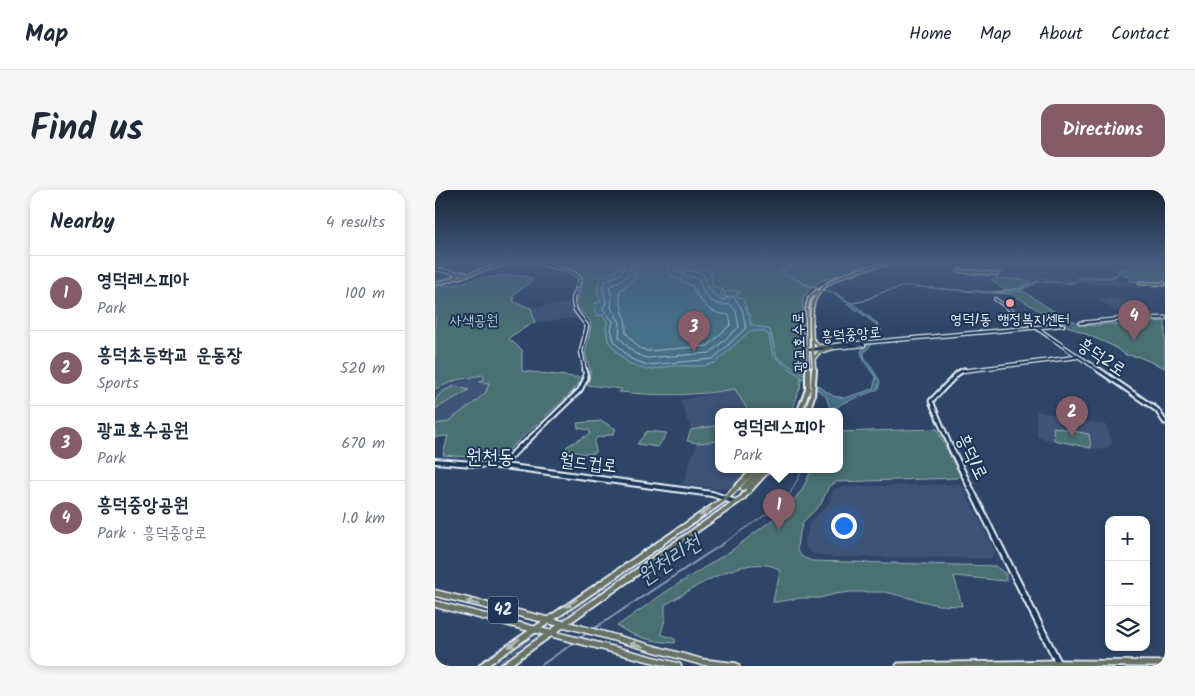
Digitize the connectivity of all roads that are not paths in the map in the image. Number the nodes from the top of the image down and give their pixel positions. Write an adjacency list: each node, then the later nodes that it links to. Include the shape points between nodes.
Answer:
1 (580, 284): 26 (street, via 572,301 587,326 581,351 587,369 586,379 580,390)
2 (828, 284): 7 (main road, 광교호수로)
3 (829, 284): 7 (main road, 광교호수로)
4 (1150, 284): 6 (highway)
5 (1143, 286): 6 (highway)
6 (1165, 286)
7 (823, 287): 8 (main road, 광교호수로)
8 (817, 291): 14 (main road, 광교호수로, via 811,308); 19 (main road, 광교호수로, via 809,299 807,308)
9 (995, 299): 13 (street, 흥덕2로)
10 (1165, 318): 11 (street)
11 (1080, 323)
12 (1063, 325): 13 (street, 흥덕중앙로)
13 (1035, 328): 15 (street, 흥덕중앙로); 20 (street, 흥덕2로)
14 (813, 340): 16 (main road, via 818,346); 18 (main road, 광교호수로)
15 (862, 344): 16 (street, 흥덕중앙로); 17 (street, 흥덕중앙로)
16 (827, 346): 18 (street, 흥덕중앙로)
17 (833, 348): 18 (street, 흥덕중앙로); 21 (main road, via 819,352)
18 (813, 349): 19 (street, 흥덕중앙로); 21 (main road, 광교호수로)
19 (808, 350): 22 (main road, 광교호수로, via 807,389)
20 (1077, 356): 24 (street, 흥덕2로, via 1157,410); 40 (street, 흥덕1로, via 964,370 931,401 967,481)
21 (814, 359): 23 (main road, 광교호수로, via 814,394)
22 (801, 408)
23 (808, 408)
24 (1165, 422)
25 (435, 461): 26 (street, 월드컵로)
26 (501, 466): 31 (street, 월드컵로, via 712,494)
27 (751, 473): 31 (main road)
28 (757, 473): 29 (main road, via 746,488)
29 (760, 473)
30 (765, 473): 32 (main road, via 752,489)
31 (725, 499): 32 (street, 월드컵로); 35 (main road, one-way to 35)
32 (735, 502): 36 (main road)
33 (435, 593): 35 (main road, 42, one-way to 33)
34 (435, 604): 38 (main road, 42)
35 (546, 620): 36 (main road, 42); 38 (main road)
36 (564, 624): 37 (main road, 42); 39 (main road)
37 (571, 626): 45 (main road, 42, one-way to 37, via 702,662)
38 (534, 628): 39 (main road, 42); 42 (main road, one-way to 42)
39 (554, 634): 43 (main road); 44 (main road, 42)
40 (1059, 664): 41 (main road); 46 (main road)
41 (1165, 664)
42 (482, 666)
43 (504, 666)
44 (678, 666)
45 (736, 666)
46 (899, 666)

